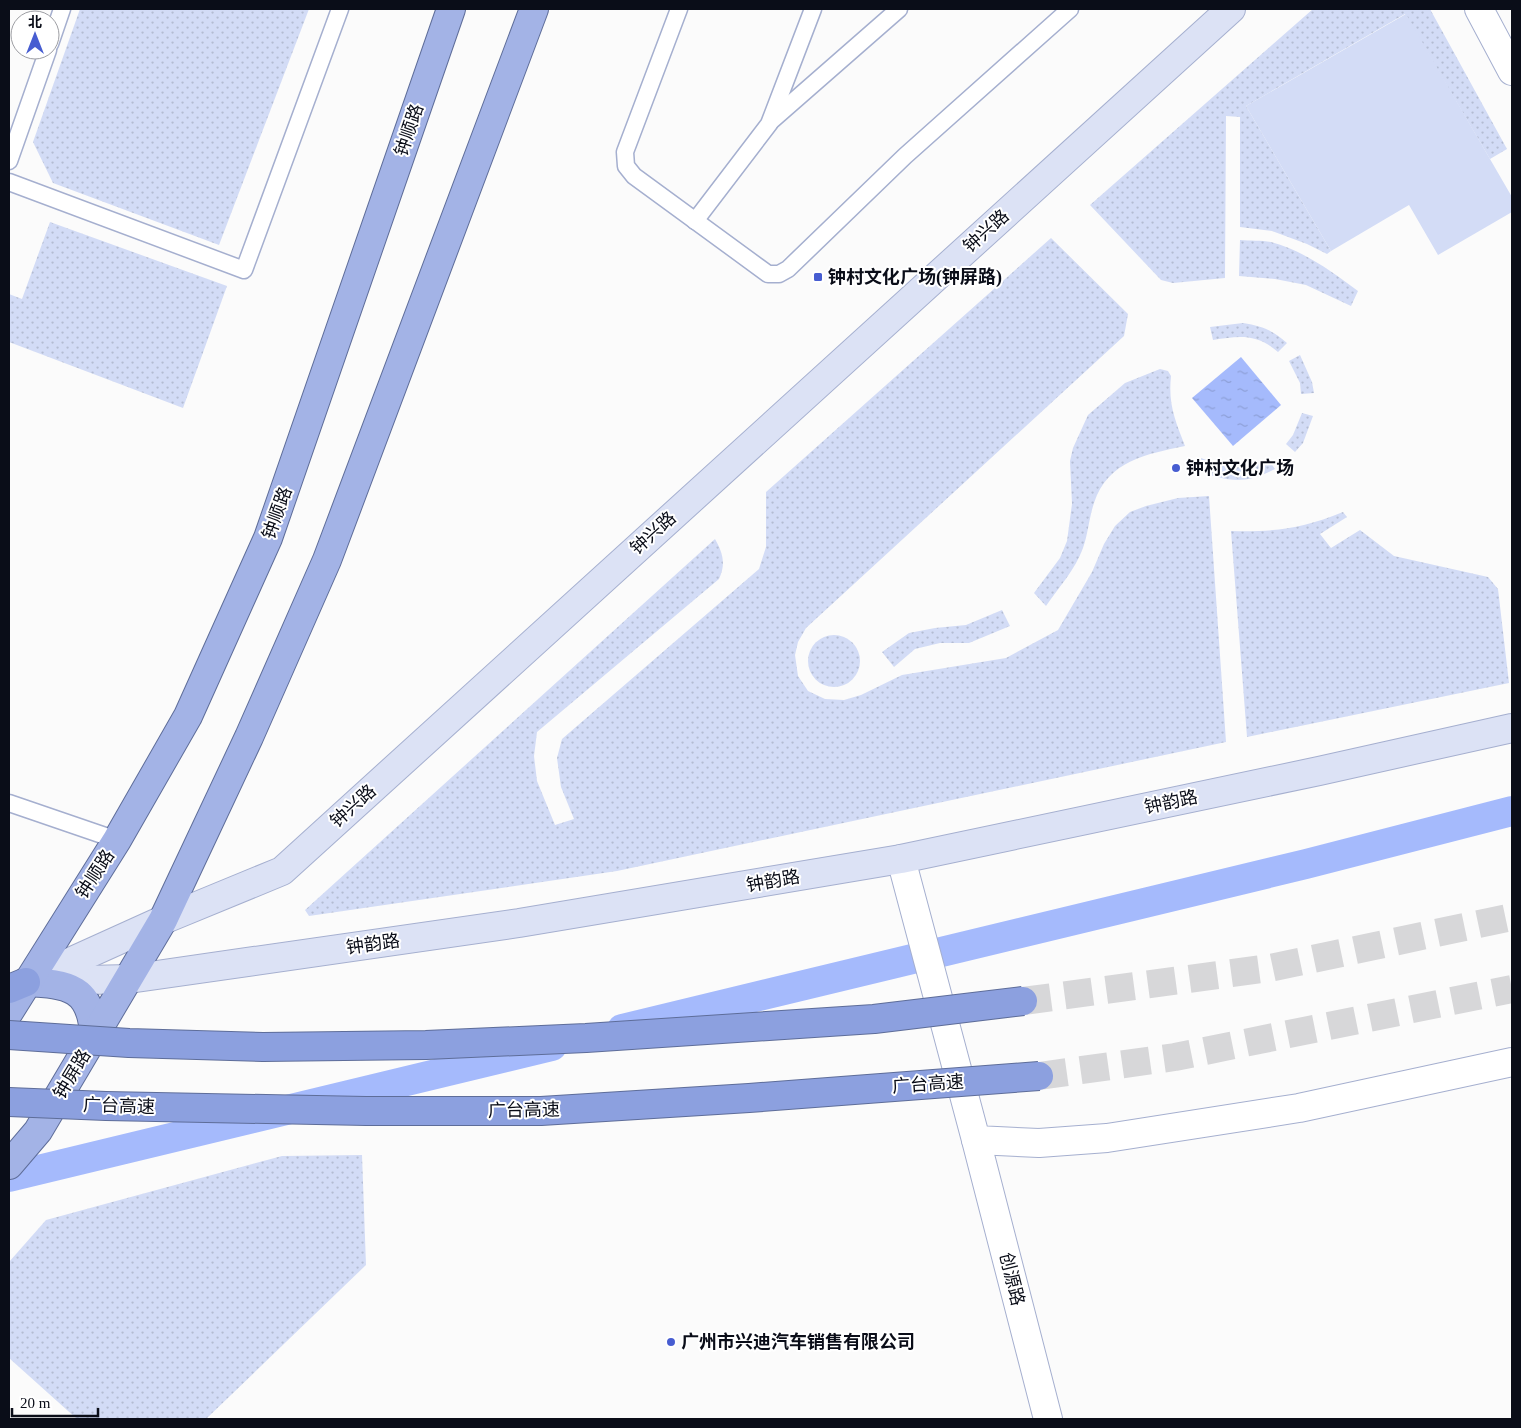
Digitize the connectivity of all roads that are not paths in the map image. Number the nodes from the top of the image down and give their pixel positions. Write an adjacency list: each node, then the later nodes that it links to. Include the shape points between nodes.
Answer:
1 (340, 9): 14 (lane, via 244,270)
2 (450, 9): 18 (highway, 钟顺路, via 268,538 188,716)
3 (534, 9): 20 (highway, via 327,560)
4 (679, 9): 15 (lane, via 625,152 626,166 634,176)
5 (813, 9): 12 (lane)
6 (899, 9): 12 (lane)
7 (1070, 9): 15 (lane, via 905,156 788,269 779,274 768,274)
8 (1231, 9): 20 (main road, 钟兴路, via 282,871)
9 (1479, 9): 11 (street)
10 (44, 60): 13 (lane)
11 (1512, 71)
12 (769, 124): 15 (lane)
13 (9, 161)
14 (9, 182)
15 (694, 221)
16 (1512, 728): 19 (main road, 钟韵路)
17 (9, 804): 18 (lane)
18 (117, 840): 22 (highway, 钟顺路)
19 (900, 859): 21 (main road, 钟韵路, via 519,924); 30 (street, 创源路)
20 (163, 920): 21 (highway); 22 (main road, 钟兴路)
21 (129, 979): 22 (main road, 钟韵路); 26 (highway, 钟屏路)
22 (18, 986): 24 (highway); 26 (highway, via 58,984 72,988 83,997 90,1011)
23 (1023, 1001): 25 (highway, bridge, via 874,1019 426,1045 215,1046)
24 (9, 1012)
25 (9, 1035)
26 (94, 1036): 31 (highway, 钟屏路, via 38,1130)
27 (1512, 1062): 30 (street, via 1299,1108 1107,1138 1040,1142)
28 (1039, 1076): 29 (highway, 广台高速, bridge, via 541,1111 366,1111)
29 (9, 1102)
30 (976, 1140): 32 (street, 创源路)
31 (9, 1165)
32 (1048, 1419)

